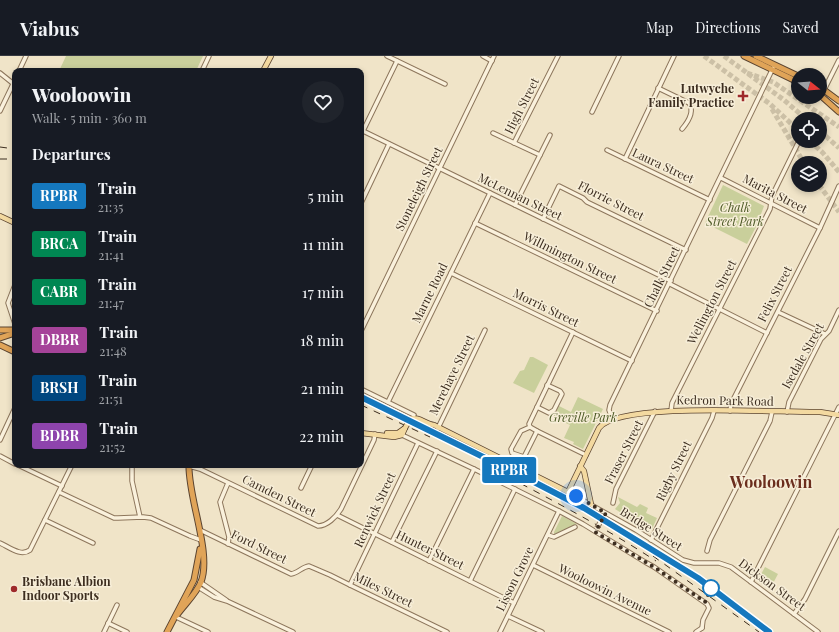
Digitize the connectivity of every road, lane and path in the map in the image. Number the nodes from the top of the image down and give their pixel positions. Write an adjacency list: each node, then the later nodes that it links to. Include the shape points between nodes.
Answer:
1 (26, 56): 15 (street)
2 (209, 56): 16 (street)
3 (271, 56): 17 (main road)
4 (387, 56): 13 (street)
5 (483, 56): 14 (street)
6 (494, 56): 14 (street, Stoneleigh Street)
7 (558, 56): 38 (street, High Street)
8 (619, 56): 31 (street)
9 (674, 56): 25 (street)
10 (744, 56): 18 (highway)
11 (756, 56): 18 (highway)
12 (839, 60): 22 (street)
13 (397, 61): 24 (street); 33 (street)
14 (492, 61): 44 (street, Stoneleigh Street)
15 (20, 68)
16 (203, 68)
17 (266, 68)
18 (774, 68): 20 (highway); 21 (highway); 45 (street, Chalk Street)
19 (0, 73): 23 (street)
20 (791, 74)
21 (791, 78)
22 (827, 80)
23 (12, 83)
24 (445, 84)
25 (658, 88): 34 (street, via 689,103 692,112); 43 (street)
26 (12, 89): 30 (street)
27 (827, 92): 29 (highway)
28 (827, 101): 32 (highway)
29 (839, 101)
30 (0, 111)
31 (592, 112)
32 (839, 112)
33 (364, 127)
34 (682, 129)
35 (364, 132): 39 (street, McLennan Street)
36 (493, 133): 38 (street)
37 (550, 135): 42 (street)
38 (514, 143): 42 (street)
39 (390, 144): 44 (street, McLennan Street); 48 (street)
40 (796, 148): 50 (street, Wellington Street)
41 (607, 150): 43 (street, Laura Street)
42 (540, 155): 51 (street)
43 (625, 159): 49 (street, Laura Street)
44 (440, 168): 47 (street, McLennan Street); 66 (street, Stoneleigh Street)
45 (721, 178): 49 (street, Chalk Street); 50 (street, Marita Street)
46 (839, 186): 56 (street, Felix Street)
47 (490, 193): 51 (street, McLennan Street); 55 (street, Marne Road)
48 (364, 197)
49 (710, 200): 57 (street, Chalk Street)
50 (771, 203): 56 (street, Marita Street); 61 (street, Wellington Street, via 762,226)
51 (515, 205): 53 (street, McLennan Street)
52 (0, 216): 54 (main road)
53 (543, 219): 57 (street, Florrie Street, via 559,186); 59 (street, McLennan Street)
54 (12, 222)
55 (475, 223): 58 (street, Marne Road); 63 (street, Willmington Street)
56 (820, 228): 64 (street, Felix Street)
57 (686, 250): 59 (street, Chalk Street)
58 (451, 273): 71 (street, Morris Street); 81 (street, Marne Road)
59 (671, 282): 61 (street, McLennan Street); 63 (street, Chalk Street)
60 (12, 293): 65 (street, via 8,303)
61 (719, 309): 72 (street, McLennan Street); 84 (street, Wellington Street, via 672,403)
62 (839, 310): 73 (street, Isedale Street)
63 (657, 311): 78 (street, Chalk Street)
64 (778, 312): 72 (street, Felix Street); 73 (street)
65 (12, 318): 68 (street)
66 (364, 325)
67 (0, 330): 68 (highway)
68 (8, 330): 69 (highway)
69 (12, 330)
70 (485, 330): 95 (street, Merehaye Street)
71 (573, 332): 78 (street, Morris Street); 79 (street)
72 (767, 333): 86 (street, Felix Street, via 731,404)
73 (825, 334): 89 (street, Isedale Street, via 789,402)
74 (12, 335): 75 (highway)
75 (2, 338): 76 (highway)
76 (0, 345): 77 (highway)
77 (12, 351)
78 (632, 361): 94 (street, Chalk Street, via 610,407)
79 (547, 385): 83 (street); 83 (street, via 562,394 554,410 549,412)
80 (364, 390): 81 (street, Bridge Street)
81 (388, 402): 91 (street, Bridge Street)
82 (839, 406): 92 (street)
83 (537, 407): 96 (street)
84 (671, 411): 85 (main road, Kedron Park Road); 87 (main road, Kedron Park Road)
85 (714, 411): 86 (main road, Kedron Park Road); 137 (street, Rigby Street)
86 (730, 411): 88 (main road, Kedron Park Road)
87 (655, 412): 94 (main road, Kedron Park Road); 124 (street, Fraser Street, via 616,489)
88 (772, 412): 89 (main road, Kedron Park Road); 143 (street, via 770,421 710,540)
89 (787, 412): 92 (main road, Kedron Park Road)
90 (12, 414): 101 (street)
91 (414, 415): 93 (main road); 95 (main road, Bridge Street)
92 (837, 415): 150 (street)
93 (410, 419): 95 (main road, Bridge Street, via 417,418); 100 (main road, bridge)
94 (612, 419): 104 (main road, via 600,427)
95 (436, 426): 123 (main road, Bridge Street)
96 (530, 427): 97 (street); 97 (street, via 521,431 511,449 512,453 524,457)
97 (537, 431): 104 (street)
98 (364, 433): 99 (main road)
99 (375, 434): 100 (main road, via 394,437); 106 (street)
100 (401, 434): 102 (street)
101 (0, 440)
102 (418, 443): 103 (street); 135 (street, Renwick Street)
103 (437, 451): 116 (street); 139 (street)
104 (586, 455): 108 (main road)
105 (0, 456): 107 (street)
106 (364, 460)
107 (12, 462)
108 (580, 466): 123 (main road); 125 (main road, via 584,471)
109 (24, 468): 117 (street)
110 (71, 468): 119 (street)
111 (132, 468): 129 (street, via 132,481)
112 (189, 468): 132 (highway)
113 (200, 468): 118 (street, Camden Street)
114 (311, 468): 120 (street)
115 (360, 468): 127 (street)
116 (474, 469): 121 (street); 144 (street)
117 (28, 470): 119 (street)
118 (228, 482): 127 (street, Camden Street, via 318,526 323,526); 142 (street, via 220,502 229,537)
119 (62, 486): 122 (street)
120 (301, 488)
121 (515, 489): 126 (street); 148 (street)
122 (59, 492): 129 (street, via 114,518); 130 (street)
123 (568, 492): 125 (street, Bridge Street)
124 (613, 503)
125 (591, 504): 128 (street, Bridge Street)
126 (559, 511): 133 (street); 136 (street, Lisson Grove)
127 (337, 515): 135 (street, Hunter Street)
128 (605, 515): 133 (street, bridge); 137 (street, Bridge Street)
129 (140, 517): 138 (street, via 151,518)
130 (45, 520): 140 (street, via 31,548 26,552); 141 (street)
131 (574, 527): 136 (street, via 554,537)
132 (200, 530): 138 (highway); 142 (street, Ford Street)
133 (596, 530): 159 (street, via 707,604 709,608)
134 (839, 531): 155 (street, via 805,599)
135 (374, 534): 139 (street, Hunter Street); 152 (street, Renwick Street)
136 (548, 534): 146 (street, Lisson Grove)
137 (651, 540): 145 (street, Bridge Street)
138 (201, 541): 149 (highway); 151 (highway, via 204,569)
139 (392, 542): 144 (street, Hunter Street)
140 (0, 543)
141 (93, 543)
142 (228, 544): 147 (street, Ford Street, via 291,574 296,574)
143 (707, 551)
144 (429, 561): 148 (street, Hunter Street)
145 (687, 562): 150 (street, Dickson Street, via 723,564 733,568)
146 (533, 565): 153 (street, Lisson Grove); 168 (street, Wooloowin Avenue)
147 (309, 566): 152 (street, Miles Street)
148 (470, 581): 153 (street, Hunter Street)
149 (193, 582): 151 (highway); 156 (highway)
150 (751, 582): 155 (street, Dickson Street)
151 (199, 585): 156 (highway); 164 (street)
152 (350, 585): 165 (street, Miles Street)
153 (514, 603): 157 (street, Lisson Grove)
154 (117, 605): 158 (street)
155 (794, 614): 171 (street, Dickson Street)
156 (176, 616): 162 (highway); 163 (street)
157 (508, 616): 166 (street, Lisson Grove); 167 (street)
158 (108, 623): 160 (street); 161 (street)
159 (702, 628): 169 (street); 170 (street)
160 (104, 632)
161 (127, 632)
162 (168, 632)
163 (208, 632)
164 (293, 632)
165 (447, 632)
166 (500, 632)
167 (542, 632)
168 (669, 632)
169 (696, 632)
170 (706, 632)
171 (818, 632)

